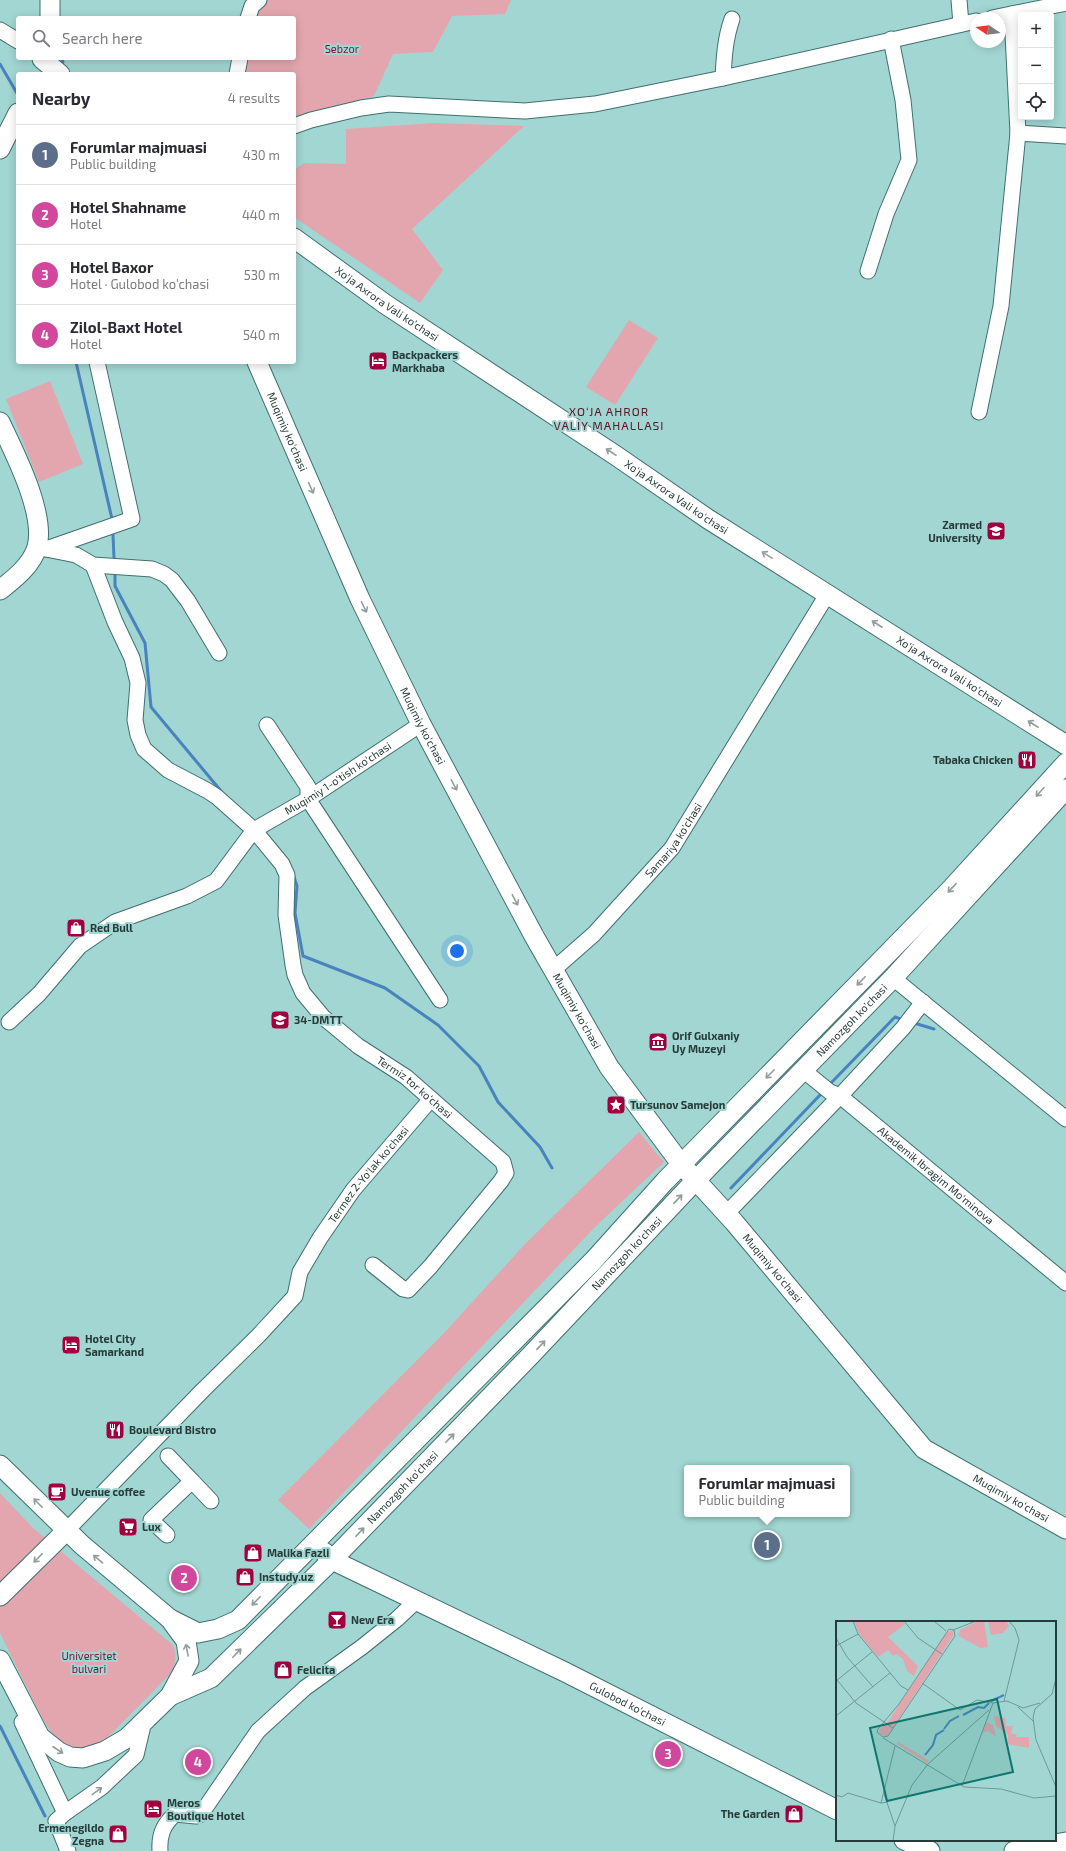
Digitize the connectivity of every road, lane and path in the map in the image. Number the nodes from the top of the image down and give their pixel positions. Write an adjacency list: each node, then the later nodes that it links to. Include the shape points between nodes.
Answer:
1 (50, 0): 7 (main road)
2 (260, 0): 8 (street, via 252,6)
3 (959, 0): 11 (street)
4 (1066, 3): 5 (street)
5 (1012, 14): 6 (street); 22 (street)
6 (1006, 15)
7 (50, 16)
8 (249, 16)
9 (732, 19): 19 (street, via 724,52)
10 (970, 22): 11 (street)
11 (961, 24): 13 (street)
12 (0, 30): 14 (street)
13 (891, 39): 19 (street); 26 (street, via 903,100 908,160 886,214)
14 (16, 40)
15 (240, 60): 18 (street)
16 (41, 62): 17 (main road)
17 (57, 72)
18 (237, 72)
19 (723, 78): 21 (street, via 595,104 525,111 389,104 361,108)
20 (16, 117): 24 (main road)
21 (296, 125)
22 (1018, 132): 23 (street); 29 (street, via 1001,306)
23 (1066, 136)
24 (0, 149)
25 (296, 239): 34 (main road, Xo'ja Axrora Vali ko'chasi, one-way to 25, via 708,518 460,354)
26 (868, 271)
27 (97, 364): 31 (street, via 132,520)
28 (258, 364): 36 (main road, Muqimiy ko'chasi, one-way to 36, via 360,599)
29 (978, 412)
30 (0, 422): 31 (main road, via 28,484)
31 (42, 548): 32 (street, via 76,555); 33 (main road)
32 (93, 565): 35 (street, via 152,569 172,580); 42 (street, Termiz tor ko'chasi, via 132,658 138,683 135,720 144,749 168,770 208,790)
33 (0, 590)
34 (830, 594): 38 (main road, Xo'ja Axrora Vali ko'chasi, one-way to 34); 43 (street, Samariya ko'chasi, via 822,603 672,848 594,934)
35 (219, 653)
36 (421, 724): 41 (street, Muqimiy 1-o'tish ko'chasi); 43 (main road, Muqimiy ko'chasi, one-way to 43)
37 (267, 725): 41 (street, via 308,786)
38 (1066, 745)
39 (1066, 763): 52 (main road, Namozgoh ko'chasi, one-way to 52, via 950,890)
40 (1066, 789): 44 (main road, Namozgoh ko'chasi)
41 (308, 799): 42 (street, Muqimiy 1-o'tish ko'chasi); 45 (street)
42 (254, 830): 47 (street, via 216,881 187,896 115,922 106,928 80,946 39,994); 50 (street, Termiz tor ko'chasi, via 282,864 286,875 286,915 293,965 304,993 323,1017 352,1041 406,1077)
43 (553, 970): 52 (main road, Muqimiy ko'chasi, via 609,1067)
44 (893, 978): 46 (street); 48 (main road, Namozgoh ko'chasi)
45 (440, 1000)
46 (920, 1008): 49 (street, via 903,1028); 51 (street)
47 (8, 1022)
48 (803, 1070): 49 (street, Akademik Ibragim Mo'minova); 53 (main road, Namozgoh ko'chasi)
49 (831, 1091): 54 (street); 56 (street, Akademik Ibragim Mo'minova)
50 (431, 1099): 55 (street, Termiz tor ko'chasi, via 503,1162 506,1172 473,1216 408,1290 403,1289); 64 (street, Termez 2-Yo'lak ko'chasi, via 353,1190 300,1272 295,1296)
51 (1066, 1119)
52 (681, 1164): 53 (main road, Muqimiy ko'chasi); 57 (main road, Namozgoh ko'chasi, via 593,1261)
53 (695, 1181): 54 (main road, Muqimiy ko'chasi); 58 (main road, Namozgoh ko'chasi, one-way to 53)
54 (726, 1214): 63 (main road, Muqimiy ko'chasi, via 924,1449)
55 (373, 1265)
56 (1066, 1283)
57 (513, 1342): 58 (main road); 66 (main road, Namozgoh ko'chasi)
58 (527, 1359): 67 (main road, Namozgoh ko'chasi, one-way to 58)
59 (168, 1456): 61 (street)
60 (0, 1464): 64 (main road, one-way to 60)
61 (192, 1481): 62 (street); 65 (street, via 151,1520)
62 (211, 1501)
63 (1066, 1528)
64 (66, 1531): 68 (main road, one-way to 68); 70 (main road, one-way to 64)
65 (167, 1535)
66 (312, 1543): 67 (main road, Gulobod ko'chasi); 70 (main road, Namozgoh ko'chasi, one-way to 70, via 238,1620 218,1629 198,1633)
67 (332, 1560): 69 (main road, Gulobod ko'chasi); 73 (main road, Namozgoh ko'chasi, one-way to 67, via 211,1678)
68 (0, 1596)
69 (416, 1601): 75 (main road, Gulobod ko'chasi, via 566,1672); 80 (street, via 362,1647 305,1688 258,1731 201,1814 175,1814 167,1822 159,1840)
70 (170, 1619): 73 (main road, one-way to 70, via 189,1661 186,1641)
71 (0, 1660): 72 (main road)
72 (15, 1689): 74 (main road, one-way to 74, via 40,1737 59,1752 70,1756 83,1758 105,1751 126,1738); 76 (street, via 18,1714)
73 (170, 1696): 74 (main road)
74 (144, 1721): 76 (street, one-way to 74, via 102,1787 136,1755)
75 (836, 1809)
76 (65, 1813): 79 (street, via 56,1821)
77 (906, 1841): 81 (main road)
78 (1066, 1842): 82 (main road)
79 (68, 1851)
80 (160, 1851)
81 (930, 1851)
82 (1014, 1851)

